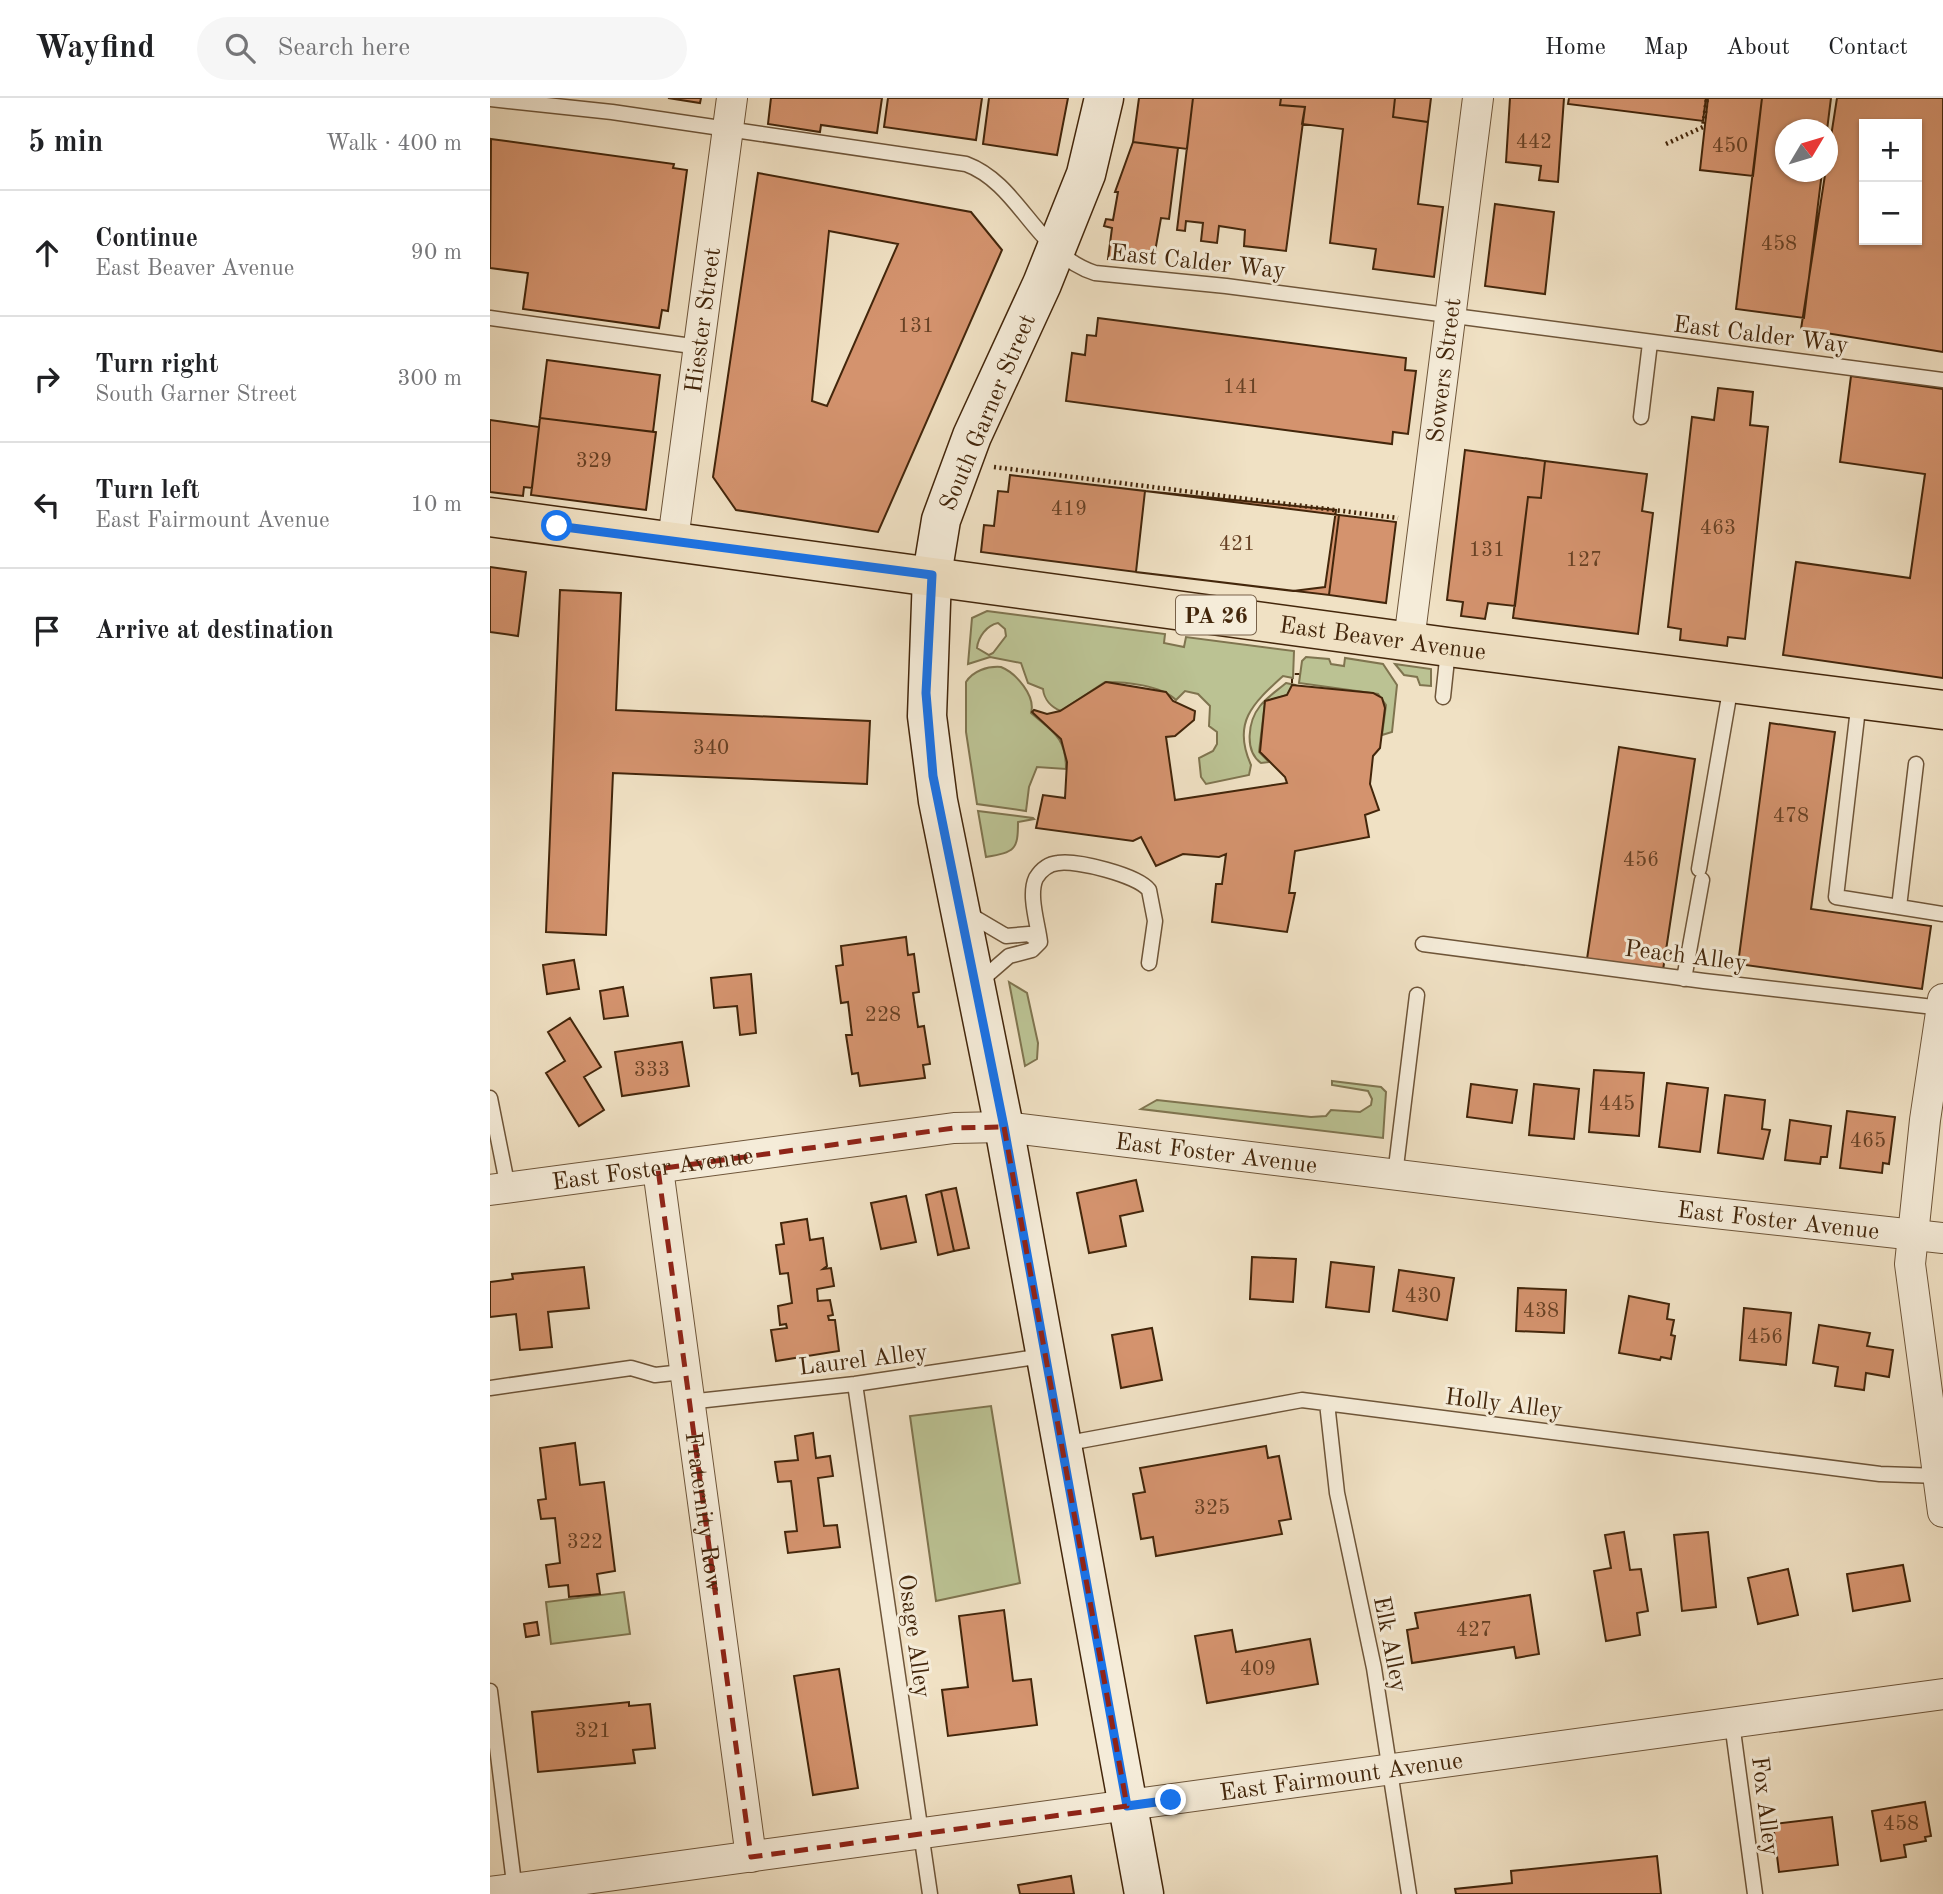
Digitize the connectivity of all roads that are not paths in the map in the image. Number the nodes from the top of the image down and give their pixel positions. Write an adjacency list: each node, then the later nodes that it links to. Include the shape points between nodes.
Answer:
1 (732, 98): 5 (street, Hiester Street)
2 (1104, 98): 6 (street, South Garner Street, via 1086,174)
3 (1478, 98): 7 (street, Sowers Street)
4 (490, 99): 5 (lane, East Calder Way)
5 (728, 129): 6 (lane, East Calder Way, via 966,164 997,180 1031,225); 10 (street, Hiester Street)
6 (1057, 249): 7 (lane, East Calder Way, via 1079,268 1095,273); 15 (street, South Garner Street, via 956,474 941,520)
7 (1450, 317): 9 (lane, East Calder Way); 16 (street, Sowers Street)
8 (490, 318): 10 (lane)
9 (1650, 343): 11 (lane, East Calder Way); 12 (lane)
10 (699, 347): 14 (street, Hiester Street)
11 (1943, 380)
12 (1641, 417)
13 (490, 517): 14 (main road, East Beaver Avenue / PA 26)
14 (673, 540): 15 (main road, East Beaver Avenue / PA 26)
15 (932, 575): 16 (main road, East Beaver Avenue / PA 26); 24 (street, South Garner Street, via 928,735)
16 (1409, 641): 17 (main road, East Beaver Avenue / PA 26)
17 (1448, 647): 18 (main road, East Beaver Avenue / PA 26); 19 (lane)
18 (1732, 684): 20 (main road, East Beaver Avenue / PA 26); 29 (lane)
19 (1443, 697)
20 (1859, 699): 21 (main road, East Beaver Avenue / PA 26); 23 (lane, via 1836,897)
21 (1943, 710)
22 (1916, 764): 23 (lane)
23 (1899, 907): 25 (lane)
24 (960, 908): 26 (lane, via 1006,936 1029,934); 30 (street, South Garner Street)
25 (1943, 914)
26 (1040, 942): 28 (lane, via 1035,881 1046,866 1061,862 1131,877 1149,890 1155,921); 30 (lane, via 1032,950 1009,956)
27 (1423, 944): 29 (lane, Peach Alley)
28 (1149, 963)
29 (1684, 979): 32 (lane, Peach Alley)
30 (975, 985): 34 (street, South Garner Street)
31 (1417, 995): 36 (lane)
32 (1943, 1005): 38 (street)
33 (490, 1098): 37 (lane)
34 (1004, 1127): 35 (street, East Foster Avenue, via 954,1128); 36 (street, East Foster Avenue); 40 (street, South Garner Street)
35 (658, 1169): 37 (street, East Foster Avenue); 41 (street, Fraternity Row)
36 (1395, 1175): 38 (street, East Foster Avenue)
37 (499, 1189)
38 (1911, 1237): 39 (street, East Foster Avenue); 47 (street, via 1912,1281)
39 (1943, 1238)
40 (1045, 1355): 42 (lane, Laurel Alley); 46 (street, South Garner Street)
41 (683, 1372): 43 (lane, via 655,1375 631,1368); 44 (street, Fraternity Row)
42 (855, 1384): 44 (lane, Laurel Alley); 54 (lane, Osage Alley)
43 (490, 1388)
44 (687, 1402): 55 (street, Fraternity Row)
45 (1327, 1403): 46 (lane, Holly Alley, via 1295,1400); 47 (lane, Holly Alley, via 1880,1474); 52 (lane, Elk Alley, via 1337,1493 1374,1668)
46 (1062, 1445): 53 (street, South Garner Street)
47 (1941, 1476): 48 (street)
48 (1943, 1512)
49 (490, 1691): 56 (lane)
50 (1943, 1694): 51 (street, East Fairmount Avenue)
51 (1732, 1723): 52 (street, East Fairmount Avenue); 60 (lane, Fox Alley)
52 (1389, 1770): 53 (street, East Fairmount Avenue); 59 (lane, Elk Alley)
53 (1127, 1806): 54 (street, East Fairmount Avenue); 58 (street, South Garner Street)
54 (922, 1834): 55 (street, East Fairmount Avenue); 57 (lane, Osage Alley)
55 (751, 1857): 56 (street, East Fairmount Avenue)
56 (507, 1891)
57 (930, 1894)
58 (1144, 1894)
59 (1409, 1894)
60 (1755, 1894)

